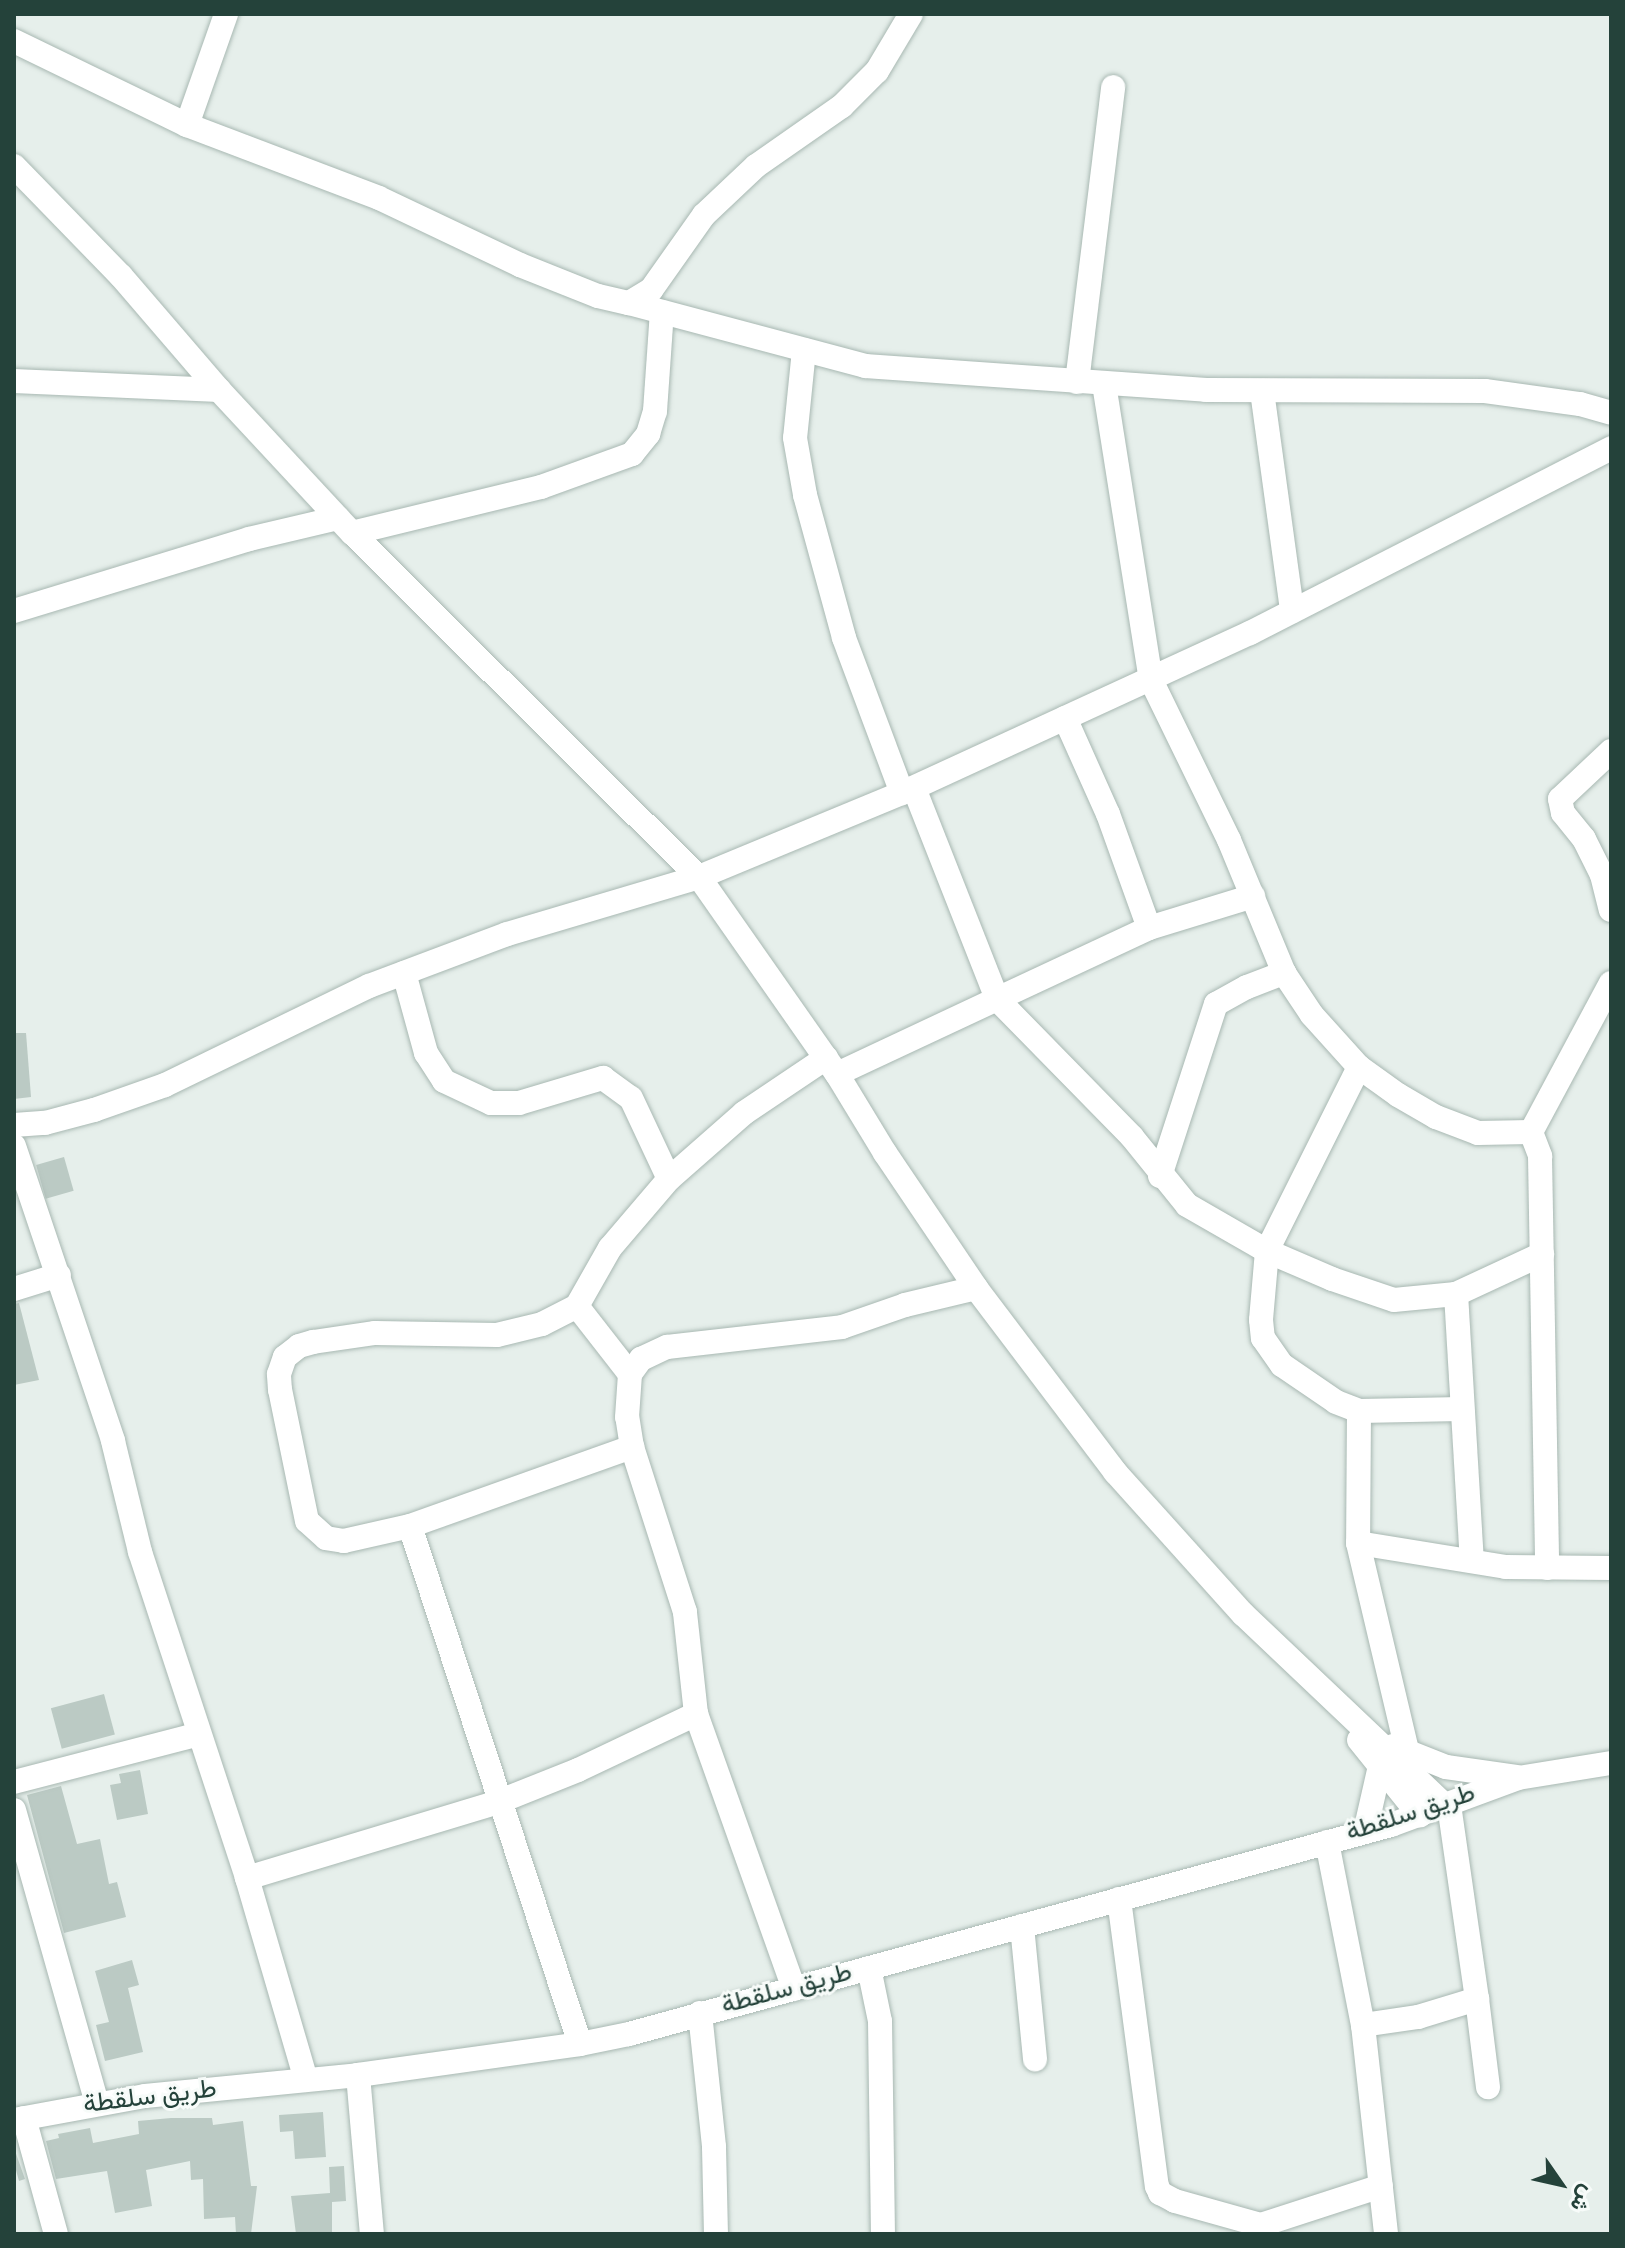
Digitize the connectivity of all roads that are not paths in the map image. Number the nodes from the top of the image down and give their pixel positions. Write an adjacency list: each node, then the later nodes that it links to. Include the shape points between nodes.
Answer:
1 (226, 14): 5 (street)
2 (911, 14): 7 (street, via 877,71 842,106 756,166 704,215 651,290)
3 (14, 41): 5 (street)
4 (1113, 87): 11 (street)
5 (187, 125): 7 (street, via 379,198 585,291)
6 (14, 166): 13 (street, via 121,276)
7 (629, 303): 8 (street)
8 (662, 312): 9 (street); 17 (street, via 655,411 648,434 632,454 541,487)
9 (804, 350): 11 (street, via 865,366); 23 (street, via 795,438 805,495 844,638)
10 (14, 381): 13 (street)
11 (1077, 382): 12 (street)
12 (1104, 384): 14 (street); 20 (street)
13 (219, 390): 17 (street)
14 (1262, 391): 15 (street, via 1485,391); 19 (street)
15 (1611, 413)
16 (1611, 448): 19 (street)
17 (345, 525): 18 (street, via 249,539); 24 (street)
18 (14, 611)
19 (1292, 611): 20 (street)
20 (1151, 680): 21 (street); 25 (street)
21 (1065, 718): 23 (street); 27 (street, via 1108,814)
22 (1611, 751): 26 (street, via 1560,799 1563,813 1602,875)
23 (908, 790): 24 (street); 31 (street, via 961,899)
24 (699, 877): 28 (street, via 507,934); 32 (street)
25 (1253, 896): 27 (street); 29 (street)
26 (1611, 910)
27 (1149, 928): 31 (street)
28 (404, 973): 34 (street, via 165,1085 45,1123); 38 (street, via 426,1053 444,1081 491,1103 519,1103 603,1078 631,1098)
29 (1284, 973): 33 (street, via 1312,1015); 37 (street, via 1216,1004)
30 (1611, 983): 35 (street)
31 (997, 999): 32 (street); 37 (street, via 1132,1137)
32 (832, 1066): 38 (street, via 744,1113); 42 (street)
33 (1359, 1067): 35 (street, via 1436,1117 1478,1133); 39 (street)
34 (14, 1125)
35 (1531, 1132): 40 (street, via 1540,1156)
36 (14, 1146): 41 (street)
37 (1160, 1176): 39 (street, via 1187,1205)
38 (669, 1179): 45 (street, via 610,1248)
39 (1267, 1251): 44 (street, via 1394,1300); 48 (street, via 1261,1320 1270,1352 1311,1386)
40 (1542, 1254): 44 (street); 53 (street)
41 (59, 1275): 43 (street); 58 (street)
42 (976, 1288): 46 (street, via 842,1327 667,1347 641,1359); 55 (street, via 1115,1472 1186,1555)
43 (14, 1289)
44 (1456, 1294): 47 (street)
45 (577, 1306): 46 (street); 50 (street, via 542,1324 497,1335 375,1333 313,1342 285,1357 280,1390 307,1521 326,1538 344,1541)
46 (630, 1374): 49 (street, via 627,1417)
47 (1462, 1409): 48 (street); 52 (street)
48 (1359, 1411): 51 (street)
49 (632, 1447): 50 (street); 56 (street, via 685,1612)
50 (410, 1526): 66 (street)
51 (1358, 1543): 52 (street); 60 (street)
52 (1472, 1561): 53 (street)
53 (1547, 1568): 54 (street)
54 (1611, 1568)
55 (1326, 1697): 57 (street); 62 (street)
56 (696, 1714): 66 (street); 76 (street)
57 (1369, 1733): 60 (street); 67 (street)
58 (199, 1734): 65 (street); 72 (street)
59 (1611, 1751): 63 (street, طريق سلقطة)
60 (1408, 1754): 64 (street, via 1446,1767)
61 (1611, 1763): 63 (street, طريق سلقطة)
62 (1380, 1766): 69 (street); 70 (street)
63 (1542, 1773): 64 (street, طريق سلقطة)
64 (1518, 1778): 67 (street, طريق سلقطة)
65 (14, 1782)
66 (498, 1802): 72 (street); 80 (street)
67 (1447, 1805): 69 (street, طريق سلقطة); 77 (street)
68 (14, 1810): 85 (street)
69 (1420, 1816): 70 (street, طريق سلقطة)
70 (1365, 1832): 71 (street, طريق سلقطة)
71 (1327, 1842): 73 (street, طريق سلقطة); 79 (street)
72 (247, 1878): 83 (street)
73 (1119, 1899): 74 (street, طريق سلقطة); 88 (street, via 1157,2186 1175,2201)
74 (1022, 1926): 75 (street, طريق سلقطة); 81 (street)
75 (869, 1968): 76 (street, طريق سلقطة); 92 (street, via 880,2021)
76 (794, 1989): 78 (street, طريق سلقطة)
77 (1477, 1999): 79 (street, via 1418,2017); 84 (street)
78 (700, 2013): 80 (street, طريق سلقطة); 91 (street, via 714,2147)
79 (1363, 2025): 87 (street)
80 (580, 2044): 82 (street, طريق سلقطة)
81 (1035, 2059)
82 (358, 2075): 83 (street, طريق سلقطة); 90 (street)
83 (306, 2080): 85 (street, طريق سلقطة)
84 (1488, 2087)
85 (97, 2103): 86 (street, طريق سلقطة)
86 (19, 2119): 89 (street)
87 (1381, 2186): 88 (street); 93 (street)
88 (1262, 2229)
89 (56, 2234)
90 (372, 2234)
91 (716, 2234)
92 (883, 2234)
93 (1386, 2234)

